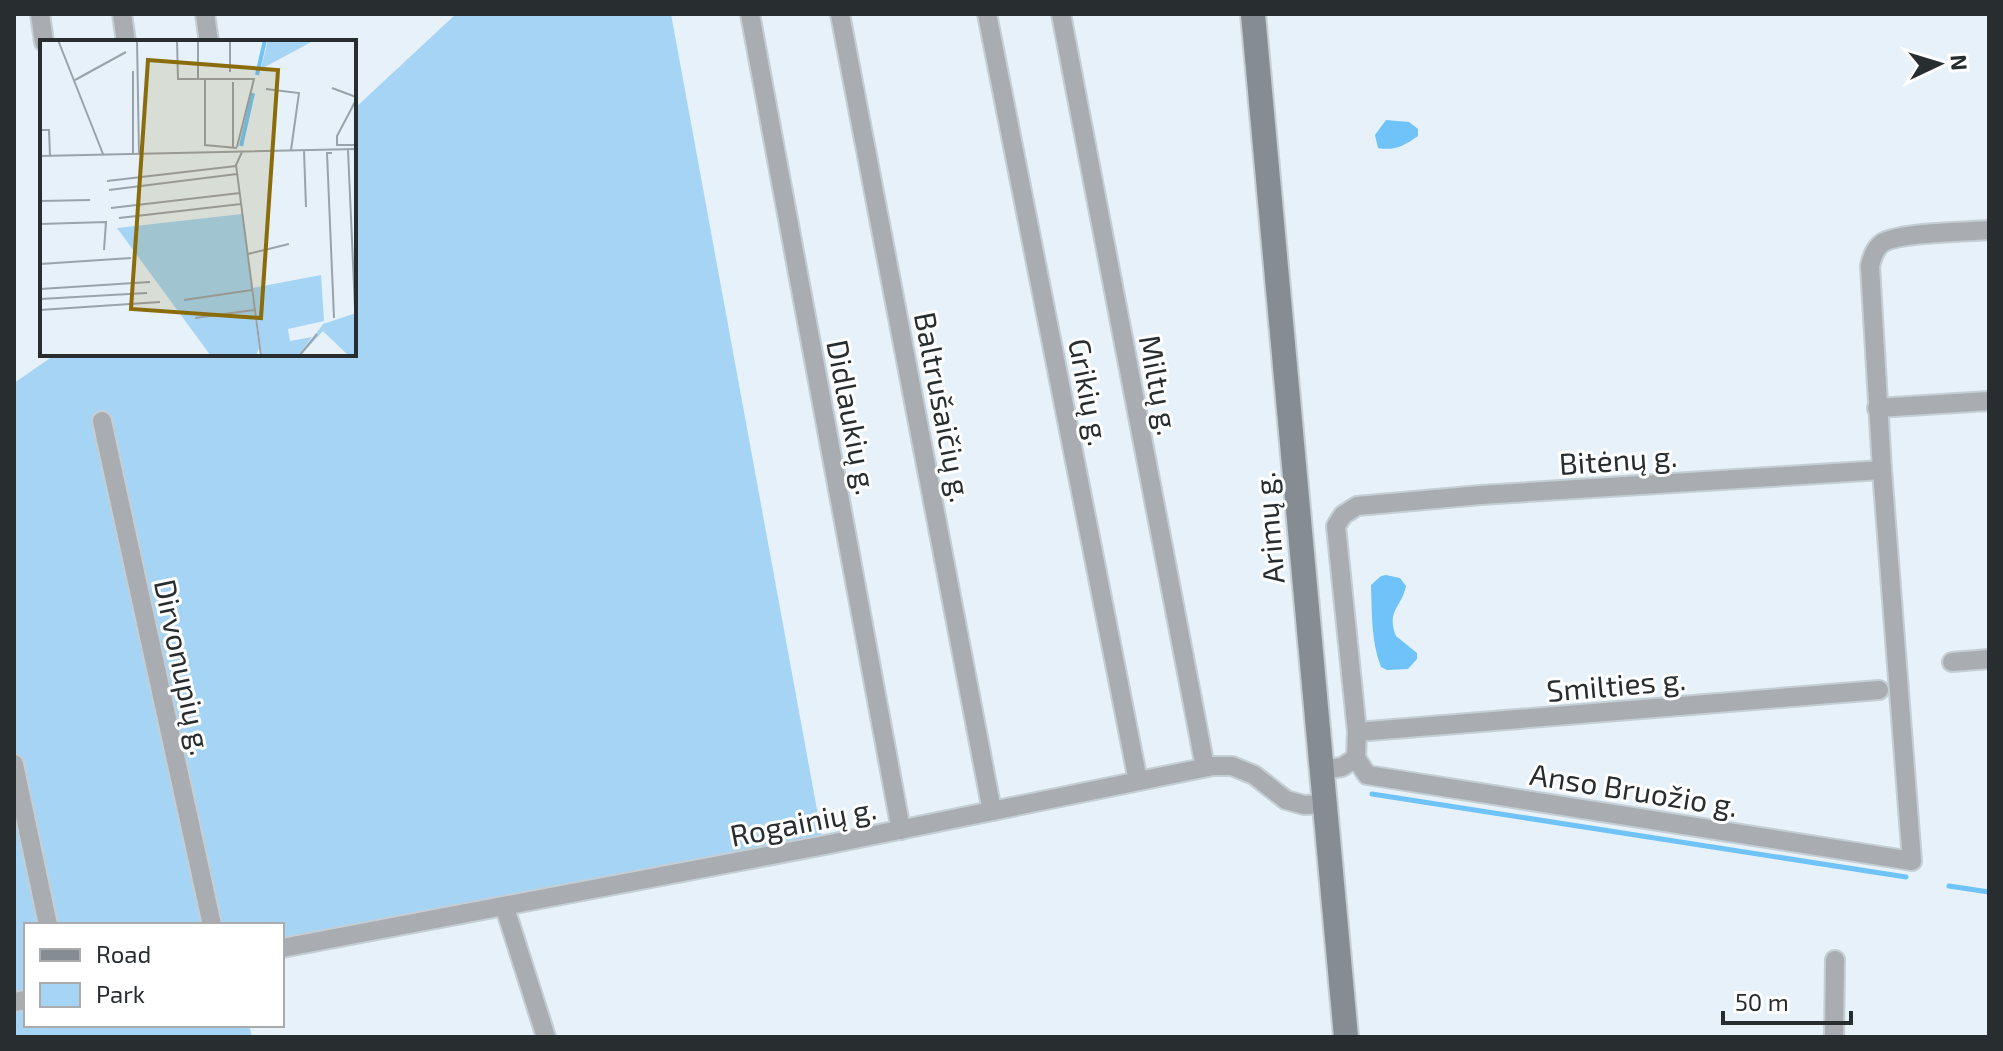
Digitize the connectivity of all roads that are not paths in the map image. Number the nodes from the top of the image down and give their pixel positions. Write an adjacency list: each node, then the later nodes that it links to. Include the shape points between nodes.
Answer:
1 (40, 14): 9 (street)
2 (122, 14): 10 (street)
3 (205, 14): 11 (street)
4 (750, 14): 28 (street, Didlaukių g.)
5 (840, 14): 27 (street, Baltrušaičių g.)
6 (987, 14): 25 (street, Grikių g.)
7 (1061, 14): 23 (street, Miltų g.)
8 (1253, 14): 24 (main road, Arimų g.)
9 (44, 40)
10 (126, 40)
11 (209, 40)
12 (1989, 230): 14 (street, via 1905,236 1884,241 1874,252 1870,266)
13 (1989, 401): 14 (street)
14 (1877, 408): 16 (street)
15 (102, 421): 31 (street, Dirvonupių g.)
16 (1882, 470): 20 (street, Bitėnų g., via 1357,506 1336,526); 21 (street, Anso Bruožio g., via 1912,861 1367,775)
17 (1989, 659): 18 (street)
18 (1952, 662)
19 (1879, 690): 20 (street, Smilties g.)
20 (1357, 732): 21 (street)
21 (1356, 758): 24 (street)
22 (14, 764): 30 (street)
23 (1205, 767): 25 (street, Rogainių g.); 26 (street, Rogainių g., via 1232,766 1254,775 1286,800)
24 (1321, 770): 26 (main road, Arimų g.)
25 (1138, 781): 27 (street, Rogainių g.)
26 (1324, 804): 35 (main road, Arimų g.)
27 (992, 811): 28 (street, Rogainių g.)
28 (901, 830): 29 (street, Rogainių g.)
29 (505, 908): 32 (street, Rogainių g.); 34 (street)
30 (48, 923)
31 (212, 923)
32 (284, 948)
33 (1835, 960): 36 (street)
34 (546, 1037)
35 (1346, 1037)
36 (1834, 1037)

